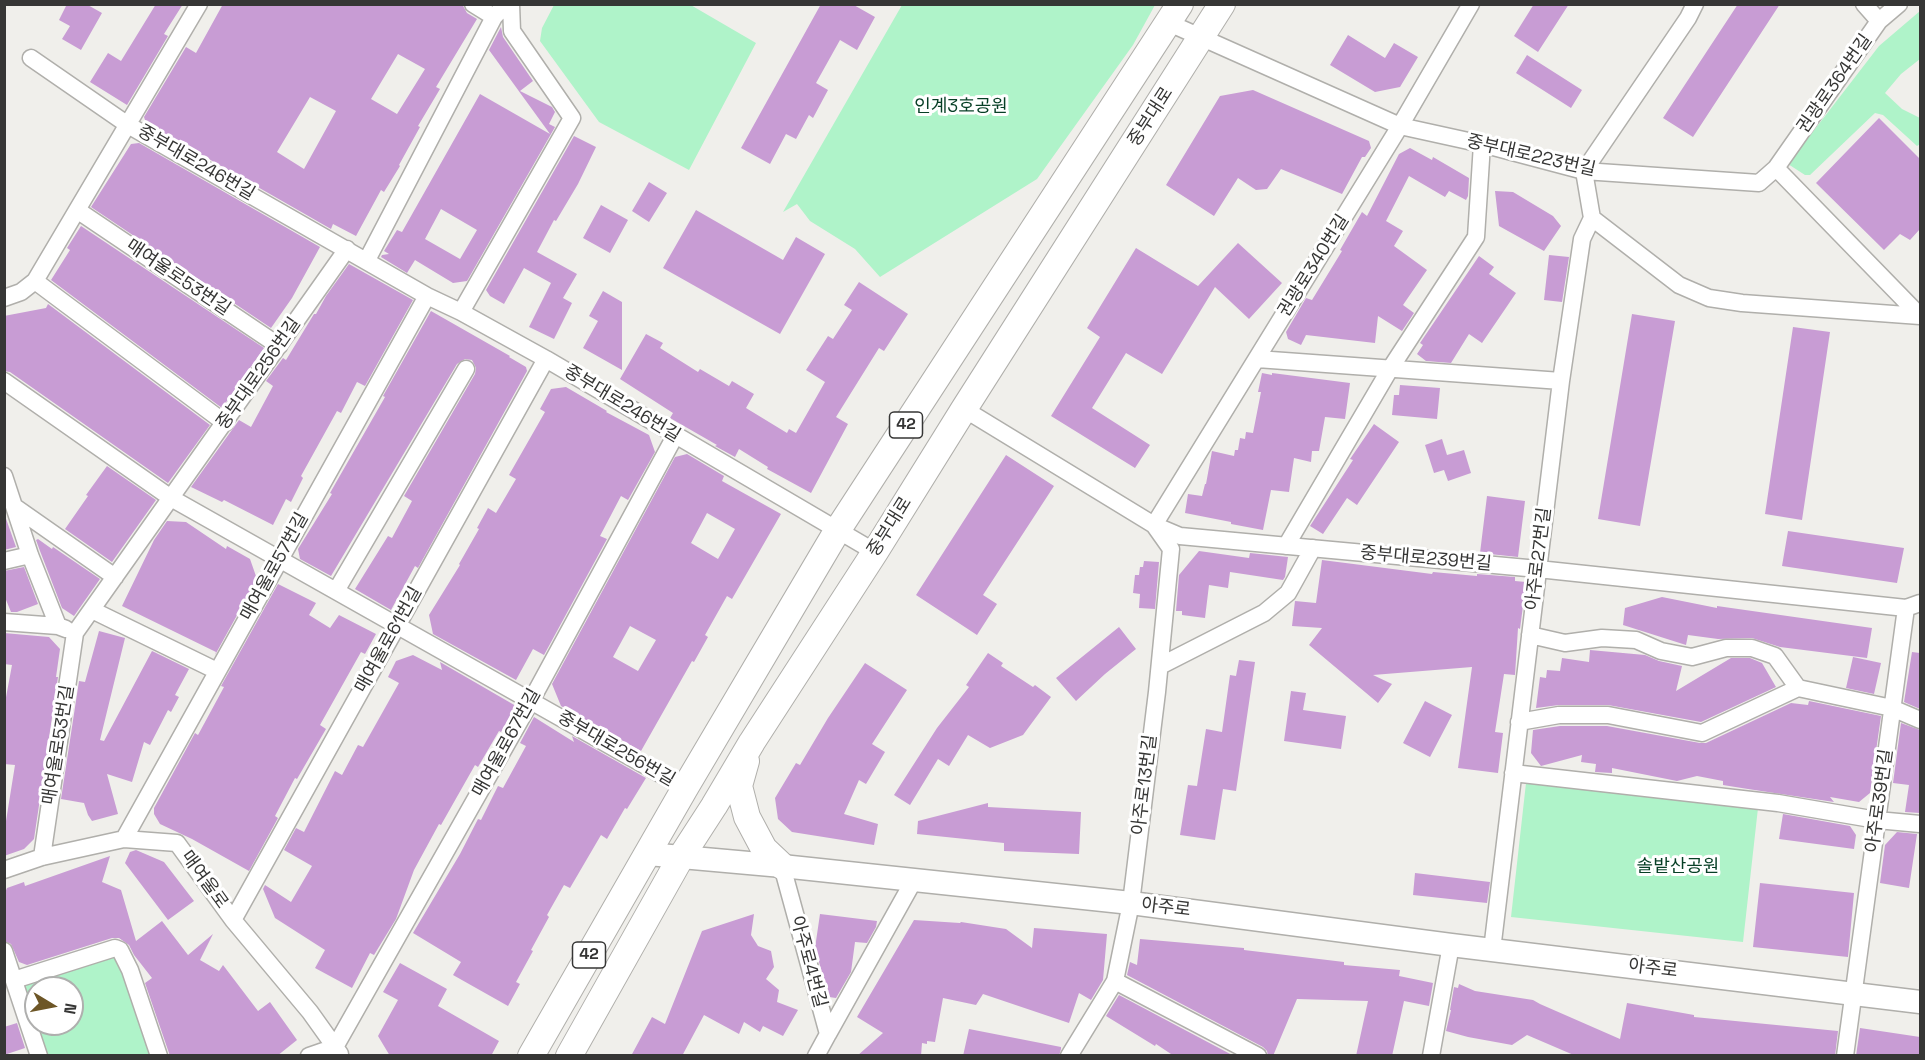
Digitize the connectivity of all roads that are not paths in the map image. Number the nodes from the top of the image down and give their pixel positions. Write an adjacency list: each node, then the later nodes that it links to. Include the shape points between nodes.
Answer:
1 (199, 4): 13 (street)
2 (473, 4): 8 (street)
3 (1222, 4): 11 (main road, 중부대로 / 42)
4 (1471, 4): 14 (street, 권광로340번길)
5 (1695, 4): 17 (street)
6 (1864, 4): 10 (street)
7 (1899, 4): 10 (street, 권광로364번길)
8 (503, 9): 21 (street); 25 (street, via 512,31 572,118)
9 (1174, 14): 11 (street, 중부대로223번길); 41 (main road, 중부대로 / 42)
10 (1879, 21): 16 (street, 권광로364번길)
11 (1202, 38): 14 (street, 중부대로223번길); 34 (main road, 중부대로 / 42)
12 (31, 58): 13 (street, 중부대로246번길)
13 (128, 125): 18 (street); 20 (street, 중부대로246번길)
14 (1400, 126): 15 (street, 중부대로223번길); 29 (street, 권광로340번길)
15 (1482, 144): 17 (street, 중부대로223번길); 31 (street, via 1476,237)
16 (1776, 168): 17 (street, 중부대로223번길, via 1759,183); 26 (street)
17 (1584, 171): 19 (street)
18 (77, 210): 22 (street); 27 (street, 매여울로53번길)
19 (1592, 218): 26 (street, via 1679,285 1709,298); 33 (street, 아주로27번길, via 1582,238)
20 (347, 249): 21 (street, 중부대로246번길); 27 (street, 중부대로256번길)
21 (367, 260): 23 (street, 중부대로246번길)
22 (35, 281): 24 (street); 35 (street)
23 (427, 296): 25 (street, 중부대로246번길); 46 (street, 매여울로57번길)
24 (4, 298)
25 (461, 312): 28 (street, 중부대로246번길)
26 (1920, 316)
27 (279, 346): 35 (street, 중부대로256번길)
28 (546, 359): 36 (street, 중부대로246번길); 55 (street, 매여울로61번길)
29 (1257, 359): 31 (street); 40 (street, 권광로340번길)
30 (466, 369): 50 (street)
31 (1390, 369): 33 (street); 42 (street)
32 (4, 381): 38 (street, 중부대로256번길)
33 (1561, 381): 48 (street, 아주로27번길)
34 (964, 409): 40 (street, 중부대로239번길); 44 (main road, 중부대로 / 42)
35 (225, 423): 38 (street, 중부대로256번길)
36 (675, 436): 41 (street, 중부대로246번길); 61 (street, 매여울로67번길)
37 (4, 476): 39 (street)
38 (171, 498): 46 (street, 중부대로256번길); 49 (street, 중부대로256번길)
39 (15, 507): 45 (street); 49 (street)
40 (1154, 525): 42 (street, 중부대로239번길, via 1180,536); 58 (street, 아주로13번길, via 1171,549)
41 (837, 531): 44 (street, 중부대로246번길); 67 (main road, 중부대로 / 42)
42 (1286, 546): 43 (street, 중부대로239번길)
43 (1313, 548): 48 (street, 중부대로239번길); 58 (street, via 1288,592 1264,613)
44 (875, 552): 65 (main road, 중부대로 / 42)
45 (30, 555): 47 (street); 54 (street)
46 (280, 559): 50 (street, 중부대로256번길); 59 (street, 매여울로57번길)
47 (4, 561)
48 (1538, 569): 51 (street, 중부대로239번길); 57 (street, 아주로27번길)
49 (115, 577): 52 (street, 중부대로256번길)
50 (336, 591): 55 (street, 중부대로256번길)
51 (1913, 606): 62 (street, 아주로39번길)
52 (92, 610): 56 (street, 중부대로256번길); 59 (street)
53 (4, 622): 54 (street)
54 (58, 626): 56 (street)
55 (397, 626): 61 (street, 중부대로256번길); 78 (street, 매여울로61번길)
56 (75, 633): 72 (street, 매여울로53번길)
57 (1530, 635): 60 (street, via 1565,643 1602,638 1636,640 1661,651 1692,657 1726,648 1752,648 1775,656); 64 (street, 아주로27번길)
58 (1160, 666): 77 (street, 아주로13번길)
59 (217, 672): 70 (street, 매여울로57번길)
60 (1798, 688): 62 (street); 64 (street, via 1702,733 1608,715 1559,715)
61 (531, 701): 67 (street, 중부대로256번길); 87 (street, 매여울로67번길)
62 (1892, 708): 63 (street); 68 (street, 아주로39번길)
63 (1920, 720)
64 (1519, 722): 66 (street, 아주로27번길)
65 (752, 742): 73 (main road, 중부대로 / 42); 74 (main road, via 739,786 747,817 764,849)
66 (1513, 773): 68 (street, via 1778,804); 80 (street, 아주로27번길)
67 (685, 788): 71 (main road, 중부대로 / 42)
68 (1877, 820): 69 (street); 84 (street, 아주로39번길)
69 (1920, 824)
70 (124, 839): 72 (street, 매여울로); 78 (street, 매여울로, via 177,843)
71 (648, 854): 73 (street, 아주로); 91 (main road, 중부대로 / 42)
72 (42, 857): 75 (street, 매여울로)
73 (681, 857): 74 (street, 아주로); 92 (main road, 중부대로 / 42)
74 (782, 866): 76 (street, 아주로); 86 (street, 아주로4번길)
75 (4, 870)
76 (914, 880): 77 (street, 아주로); 86 (street)
77 (1131, 903): 79 (street, 아주로); 83 (street, 아주로)
78 (233, 920): 87 (street, 매여울로)
79 (1451, 945): 80 (street, 아주로); 96 (street)
80 (1492, 950): 84 (street, 아주로)
81 (4, 951): 82 (street)
82 (14, 980): 88 (street); 89 (street, via 115,948 120,950)
83 (1115, 981): 94 (street, 아주로); 95 (street)
84 (1854, 993): 85 (street, 아주로); 97 (street)
85 (1920, 1002)
86 (828, 1034): 93 (street)
87 (338, 1051): 90 (street)
88 (39, 1056)
89 (159, 1056)
90 (309, 1056)
91 (531, 1056)
92 (569, 1056)
93 (816, 1056)
94 (1069, 1056)
95 (1258, 1056)
96 (1431, 1056)
97 (1845, 1056)

